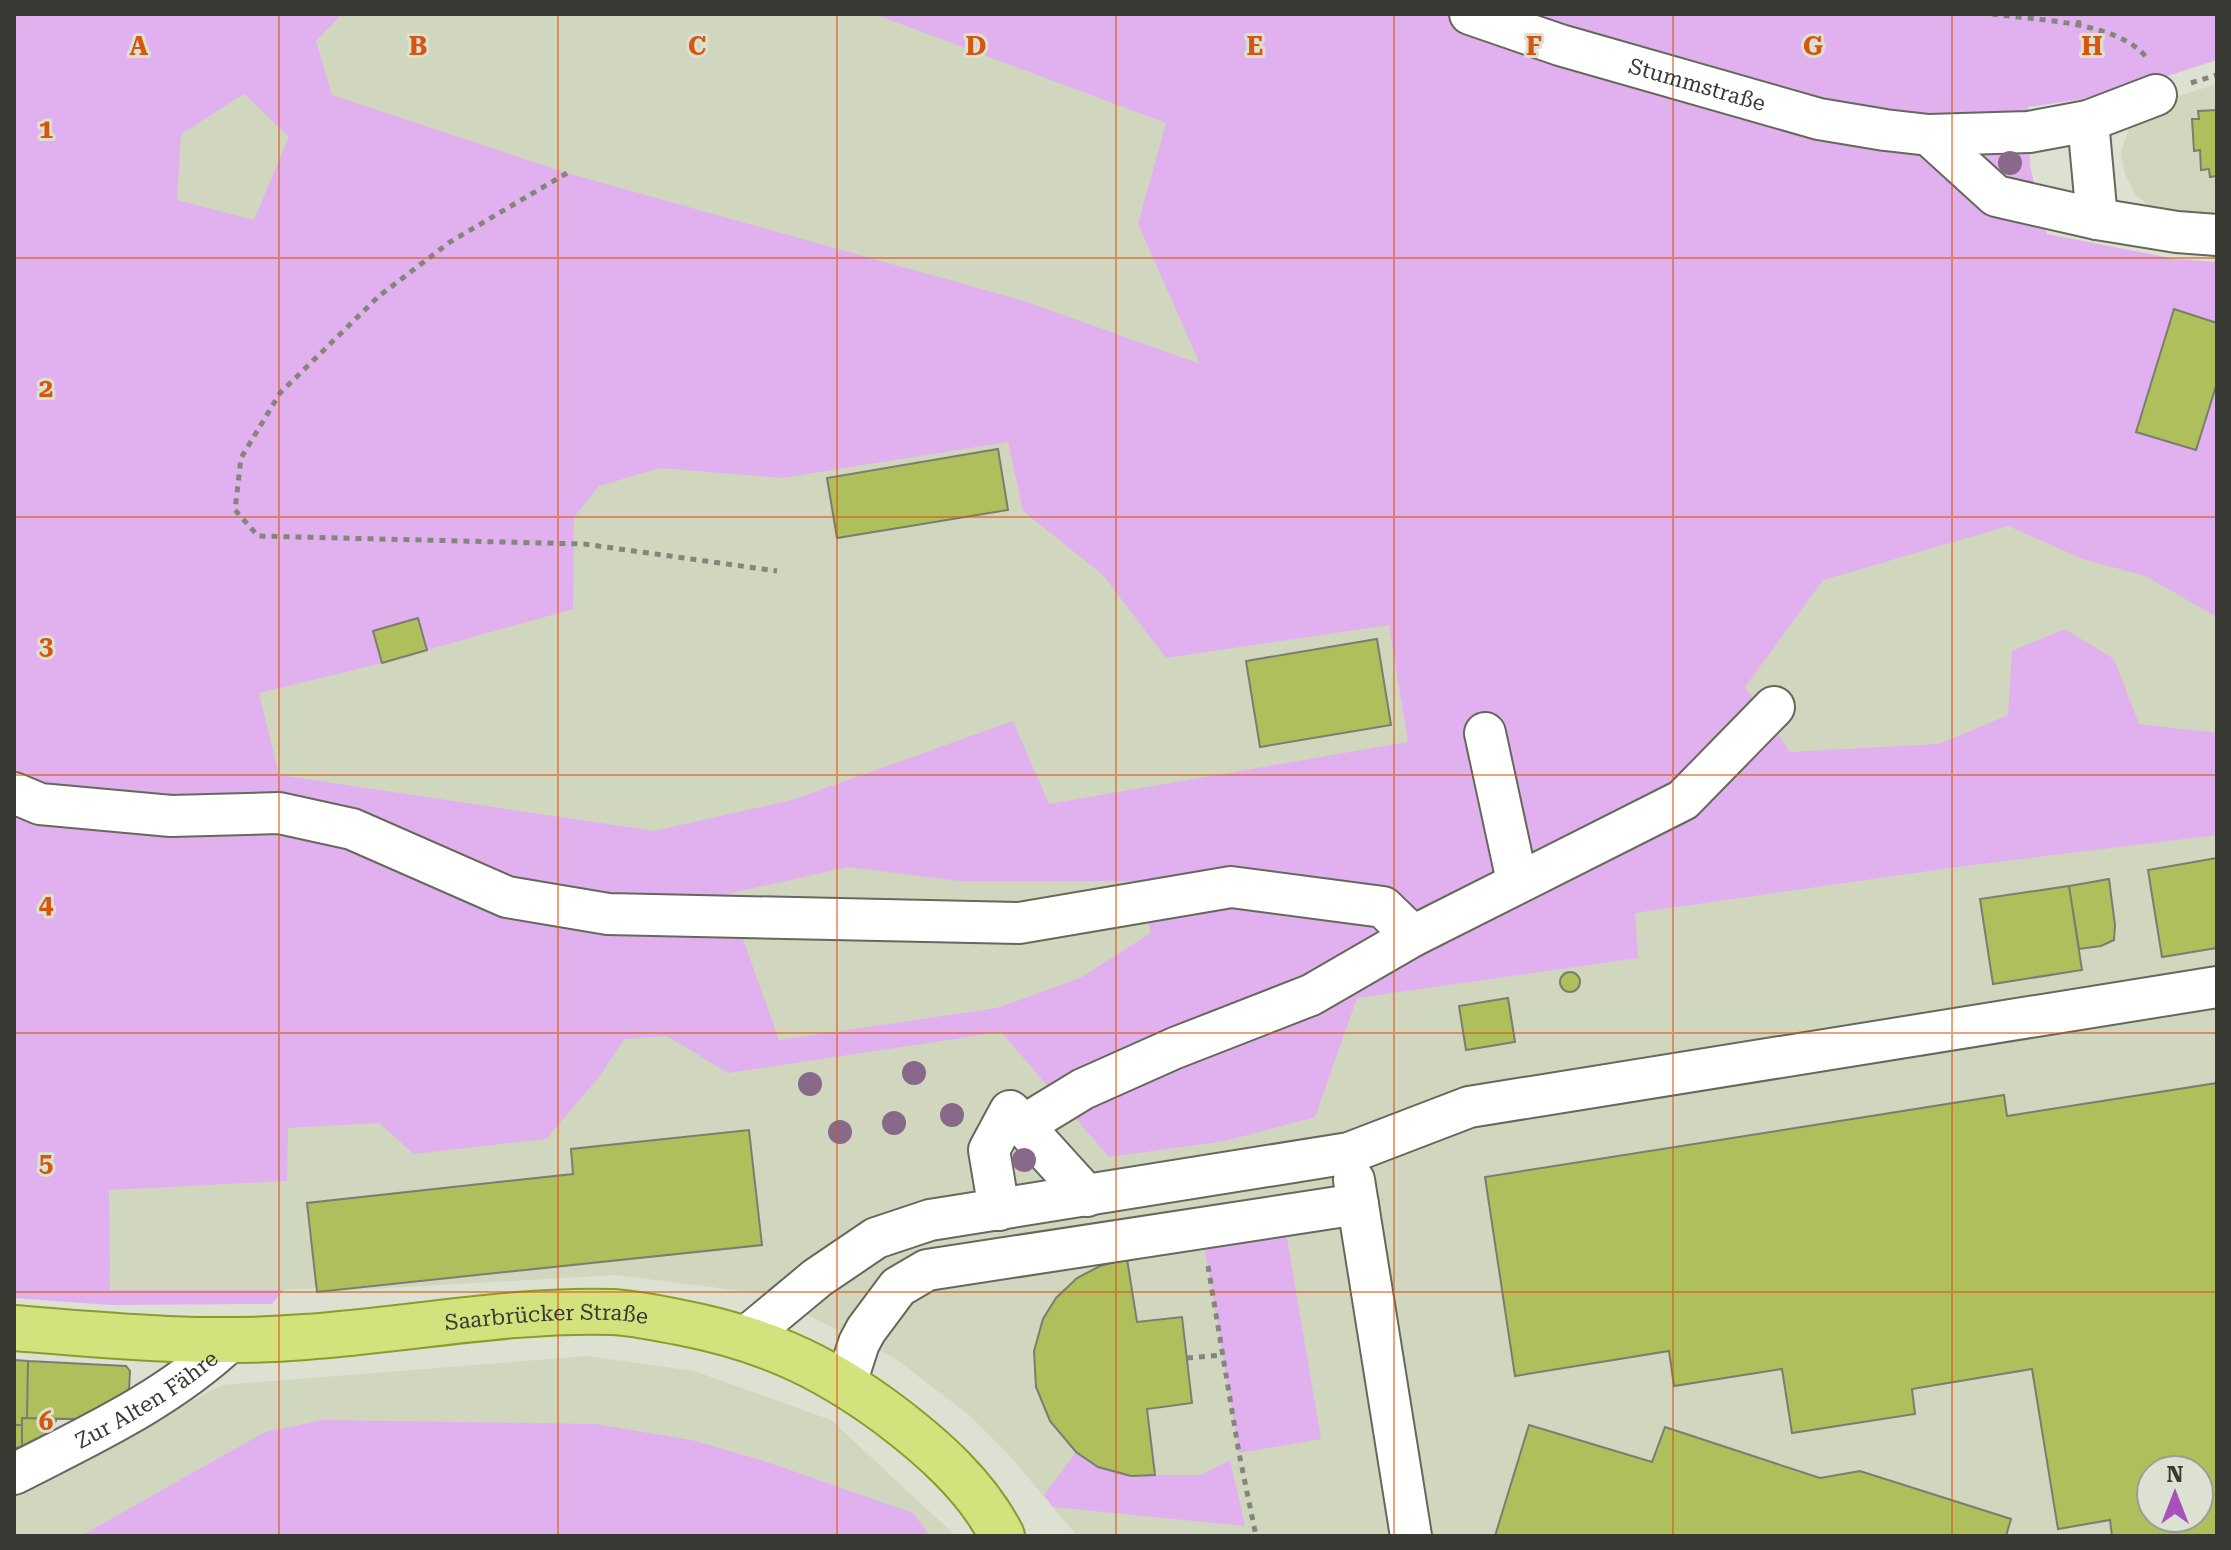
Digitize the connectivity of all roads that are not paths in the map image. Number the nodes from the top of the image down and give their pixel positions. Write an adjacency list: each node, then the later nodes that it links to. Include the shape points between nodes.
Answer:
1 (1470, 14): 4 (street, Stummstraße, via 1819,119)
2 (2156, 95): 3 (street, Stummstraße)
3 (2088, 121): 4 (street, Stummstraße, via 2029,132); 5 (street)
4 (1929, 135): 5 (street, via 1996,196)
5 (2097, 219): 6 (street)
6 (2217, 235)
7 (1774, 707): 10 (street, via 1683,800)
8 (1485, 733): 10 (street)
9 (14, 793): 11 (street, via 40,804 171,816 279,813 352,829 507,897 608,914 1019,923 1231,887 1383,907)
10 (1517, 881): 11 (street)
11 (1413, 936): 13 (street, via 1311,995 1083,1089)
12 (2217, 987): 14 (street, via 1469,1107)
13 (1024, 1125): 15 (street); 17 (street, via 1010,1111 989,1150)
14 (1349, 1153): 15 (street); 16 (street)
15 (1087, 1196): 17 (street)
16 (1358, 1204): 21 (street, via 927,1270 898,1287 866,1330); 24 (street)
17 (999, 1210): 19 (street, via 930,1220 876,1238)
18 (14, 1328): 20 (main road, Saarbrücker Straße)
19 (746, 1337): 20 (main road, Saarbrücker Straße, via 615,1312 520,1314); 21 (main road, Saarbrücker Straße)
20 (230, 1341): 22 (street, Zur Alten Fähre, via 175,1387)
21 (846, 1383): 23 (main road, Saarbrücker Straße, via 952,1469 990,1512)
22 (14, 1474)
23 (1002, 1536)
24 (1411, 1536)

